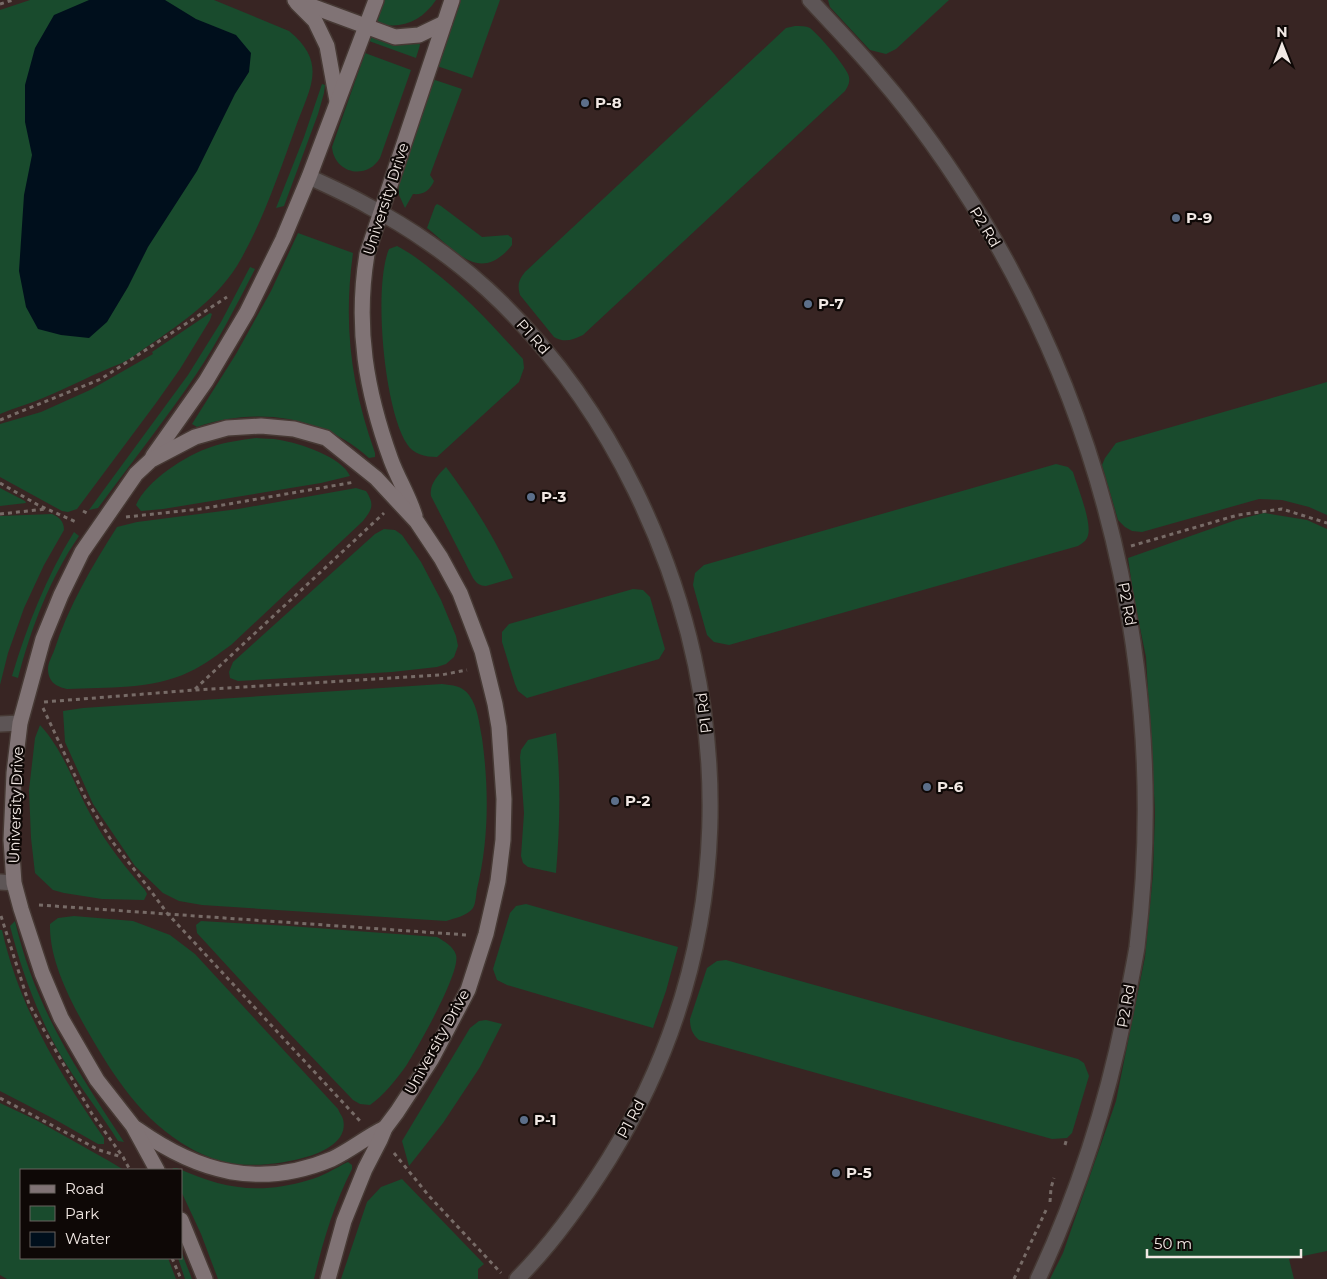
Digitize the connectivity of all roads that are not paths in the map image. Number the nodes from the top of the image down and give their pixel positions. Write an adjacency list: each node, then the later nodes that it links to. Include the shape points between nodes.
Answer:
1 (294, 0): 6 (main road); 7 (main road, via 315,21 327,46)
2 (376, 0): 6 (main road, University Drive)
3 (452, 0): 5 (main road, University Drive)
4 (810, 0): 22 (street, P2 Rd, via 882,78 951,171 1026,299 1058,366 1088,449 1127,600 1143,735 1145,793 1136,949 1120,1039 1101,1111 1079,1182)
5 (444, 23): 6 (main road, via 419,35 395,37); 9 (main road, University Drive)
6 (367, 26): 7 (main road, University Drive)
7 (337, 102): 8 (main road, University Drive)
8 (309, 177): 9 (street, P1 Rd); 10 (main road, University Drive, via 247,312 206,381)
9 (381, 213): 11 (main road, University Drive, via 365,268 363,349 379,424); 21 (street, P1 Rd, via 424,240 485,287 545,349 585,401 619,458 666,559 687,624 701,687 710,800 708,865 697,936 683,996 663,1053 622,1137 554,1237)
10 (151, 460): 11 (main road, University Drive, via 195,437 228,428 294,429 326,438 348,454 376,478); 12 (main road, University Drive, via 136,474 82,552 60,594 43,639)
11 (417, 522): 16 (main road, University Drive, via 460,593 482,651 501,744 503,840 496,894 468,990 428,1066)
12 (20, 723): 13 (street); 14 (main road, University Drive)
13 (0, 724)
14 (7, 883): 15 (main road, University Drive, via 61,1018 97,1080)
15 (133, 1126): 16 (main road, University Drive, via 191,1161 224,1171 257,1175 319,1164 348,1151); 17 (main road, University Drive)
16 (384, 1128): 20 (main road, University Drive, via 344,1221)
17 (156, 1169)
18 (182, 1222): 19 (main road)
19 (205, 1279)
20 (328, 1279)
21 (517, 1279)
22 (1038, 1279)

